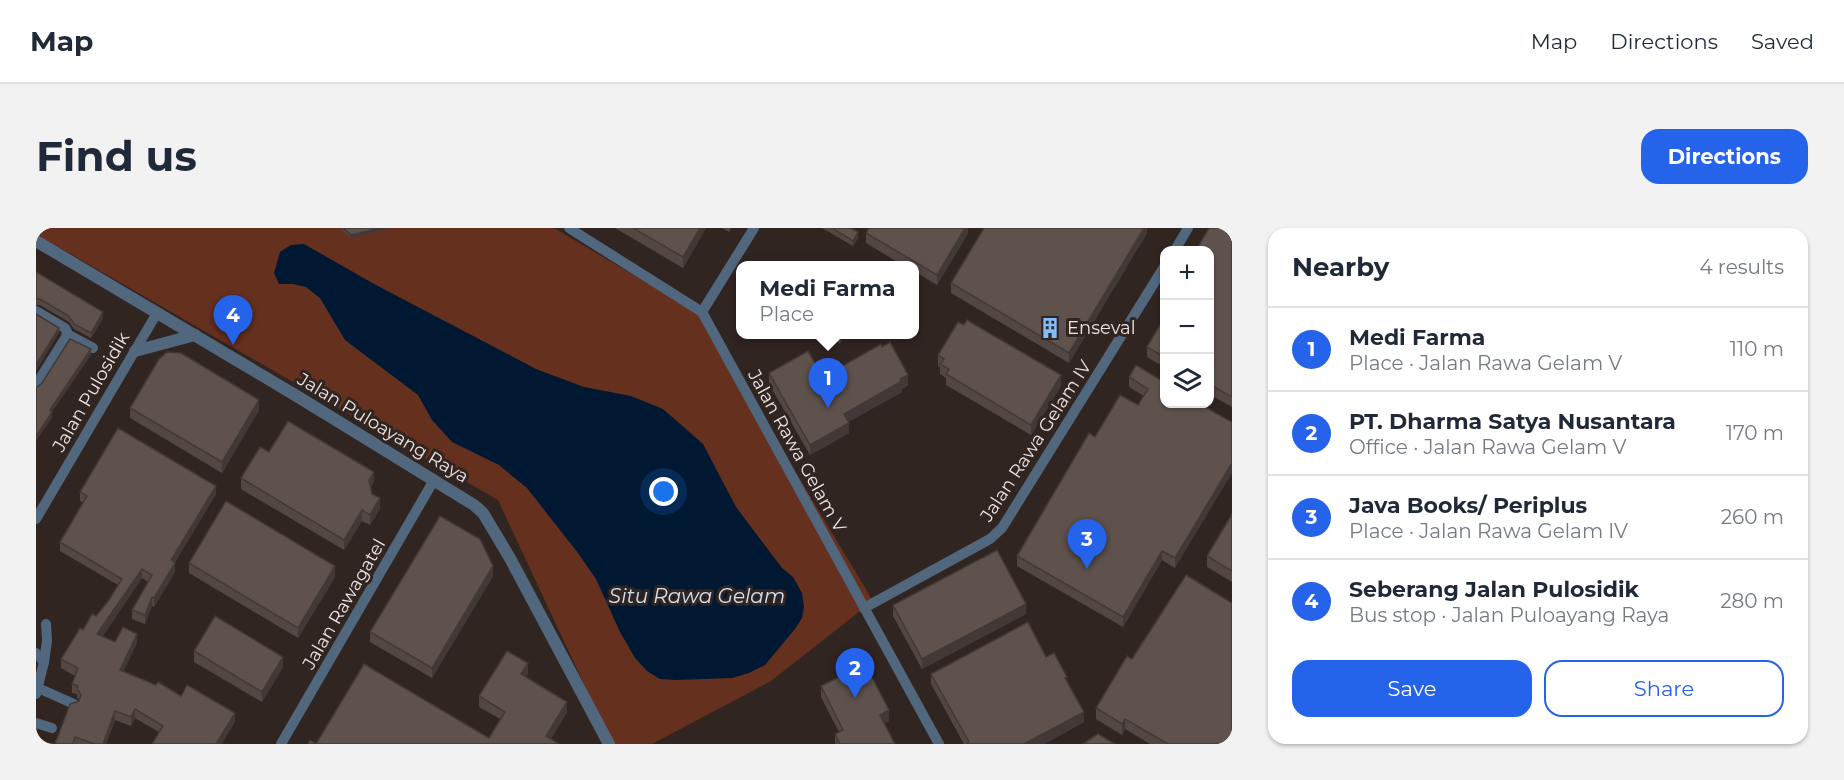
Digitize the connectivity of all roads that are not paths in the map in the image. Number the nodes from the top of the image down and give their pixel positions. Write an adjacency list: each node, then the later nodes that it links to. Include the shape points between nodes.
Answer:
1 (568, 228): 8 (street, Jalan Rawa Gelam V)
2 (754, 228): 8 (street)
3 (1188, 228): 5 (street)
4 (36, 241): 9 (street, Jalan Puloayang Raya)
5 (1177, 246)
6 (1160, 273): 17 (street, Jalan Rawa Gelam IV, via 1002,528 990,539)
7 (36, 311): 10 (street, via 65,328)
8 (702, 312): 17 (street, Jalan Rawa Gelam V)
9 (157, 313): 11 (street, Jalan Puloayang Raya); 13 (street, Jalan Pulosidik)
10 (67, 334): 12 (street); 14 (street)
11 (195, 335): 13 (street); 15 (street, Jalan Puloayang Raya)
12 (93, 348)
13 (135, 351): 16 (street, Jalan Pulosidik)
14 (36, 385)
15 (434, 480): 25 (street, Jalan Rawagatel); 26 (street, Jalan Puloayang Raya, via 483,513)
16 (36, 519)
17 (864, 608): 27 (street, Jalan Rawa Gelam V)
18 (46, 624): 20 (street)
19 (36, 653): 20 (street)
20 (44, 662): 21 (street)
21 (37, 691): 22 (street)
22 (74, 704)
23 (36, 723): 24 (street)
24 (52, 728)
25 (281, 744)
26 (609, 744)
27 (939, 744)

